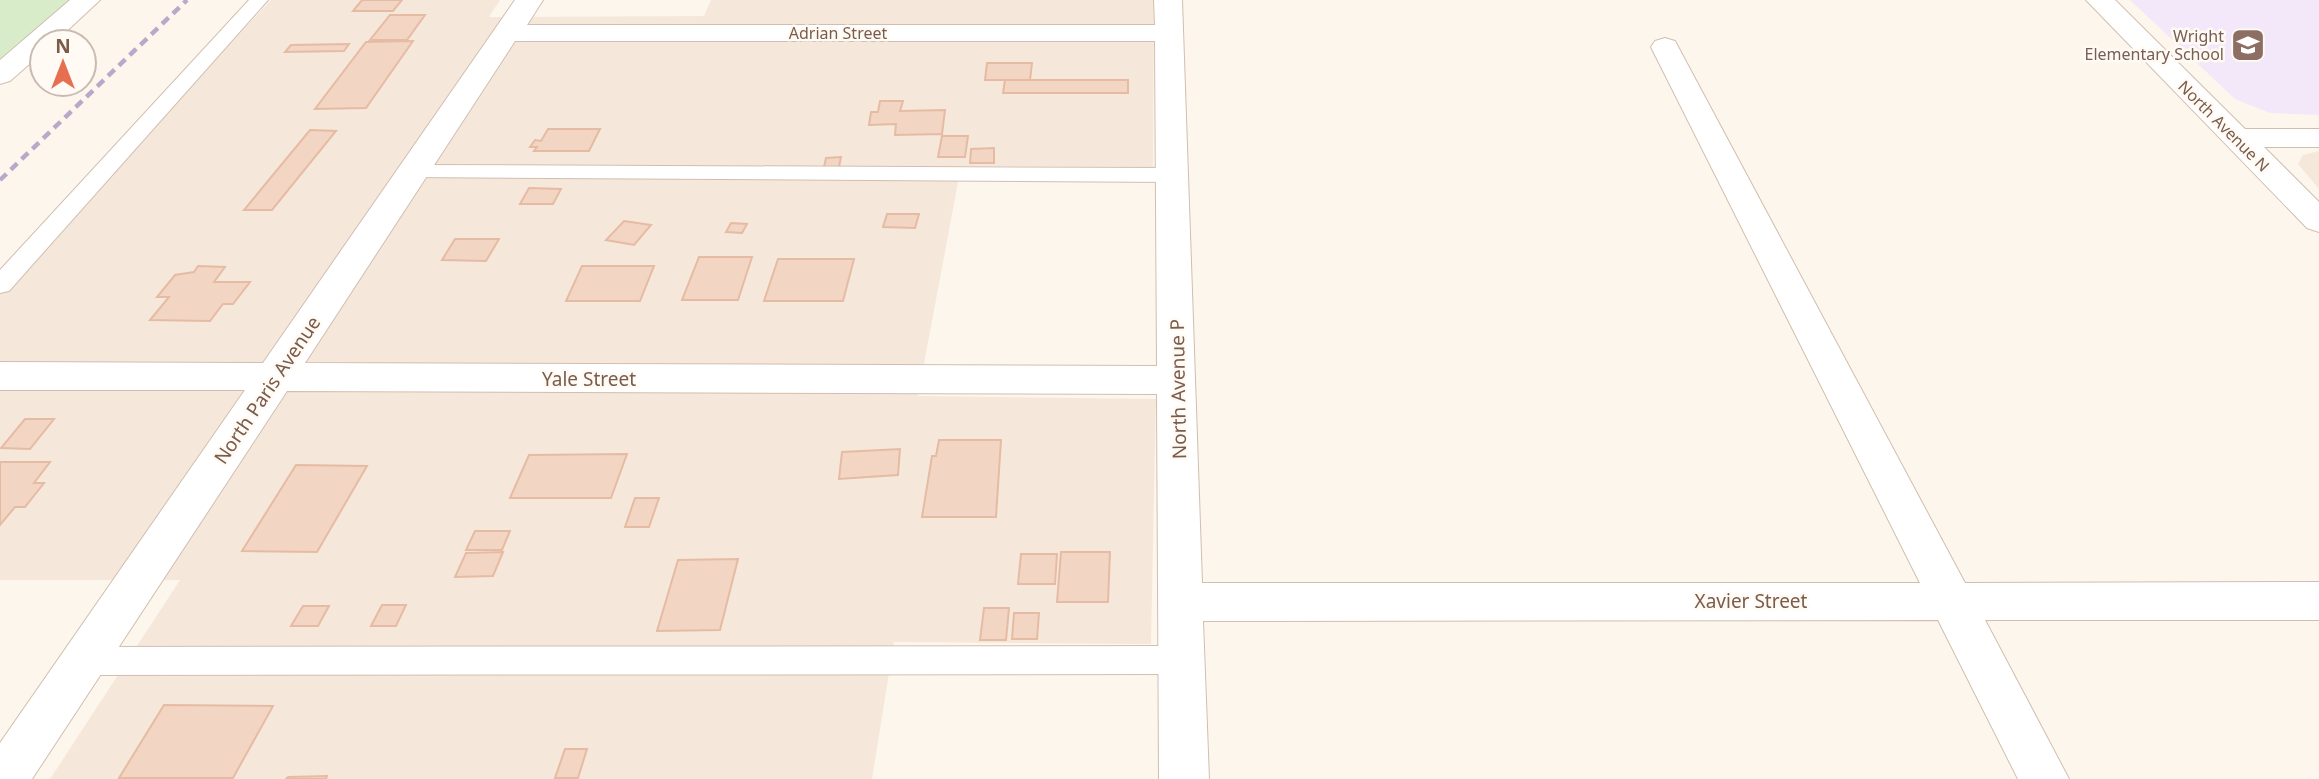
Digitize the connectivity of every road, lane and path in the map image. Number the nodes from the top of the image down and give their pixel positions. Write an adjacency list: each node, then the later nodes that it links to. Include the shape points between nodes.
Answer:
1 (86, 0): 8 (street)
2 (259, 0): 14 (lane)
3 (529, 0): 6 (street, North Paris Avenue)
4 (2100, 0): 9 (street, North Avenue N)
5 (1168, 17): 6 (street, Adrian Street); 12 (street, North Avenue P)
6 (508, 33): 11 (street, North Paris Avenue)
7 (1665, 47): 18 (street)
8 (0, 75)
9 (2236, 138): 10 (street); 13 (street, North Avenue N)
10 (2319, 138)
11 (416, 172): 12 (lane); 16 (street, North Paris Avenue)
12 (1172, 175): 17 (street, North Avenue P)
13 (2319, 221)
14 (0, 285)
15 (0, 376): 16 (street, Yale Street)
16 (275, 379): 17 (street, Yale Street); 22 (street, North Paris Avenue)
17 (1178, 380): 20 (street, North Avenue P)
18 (1952, 601): 19 (street, Xavier Street); 20 (street, Xavier Street); 25 (street)
19 (2319, 601)
20 (1182, 602): 21 (street, North Avenue P)
21 (1182, 660): 22 (lane); 24 (street, North Avenue P)
22 (84, 661): 23 (street, North Paris Avenue)
23 (4, 779)
24 (1184, 779)
25 (2044, 779)

